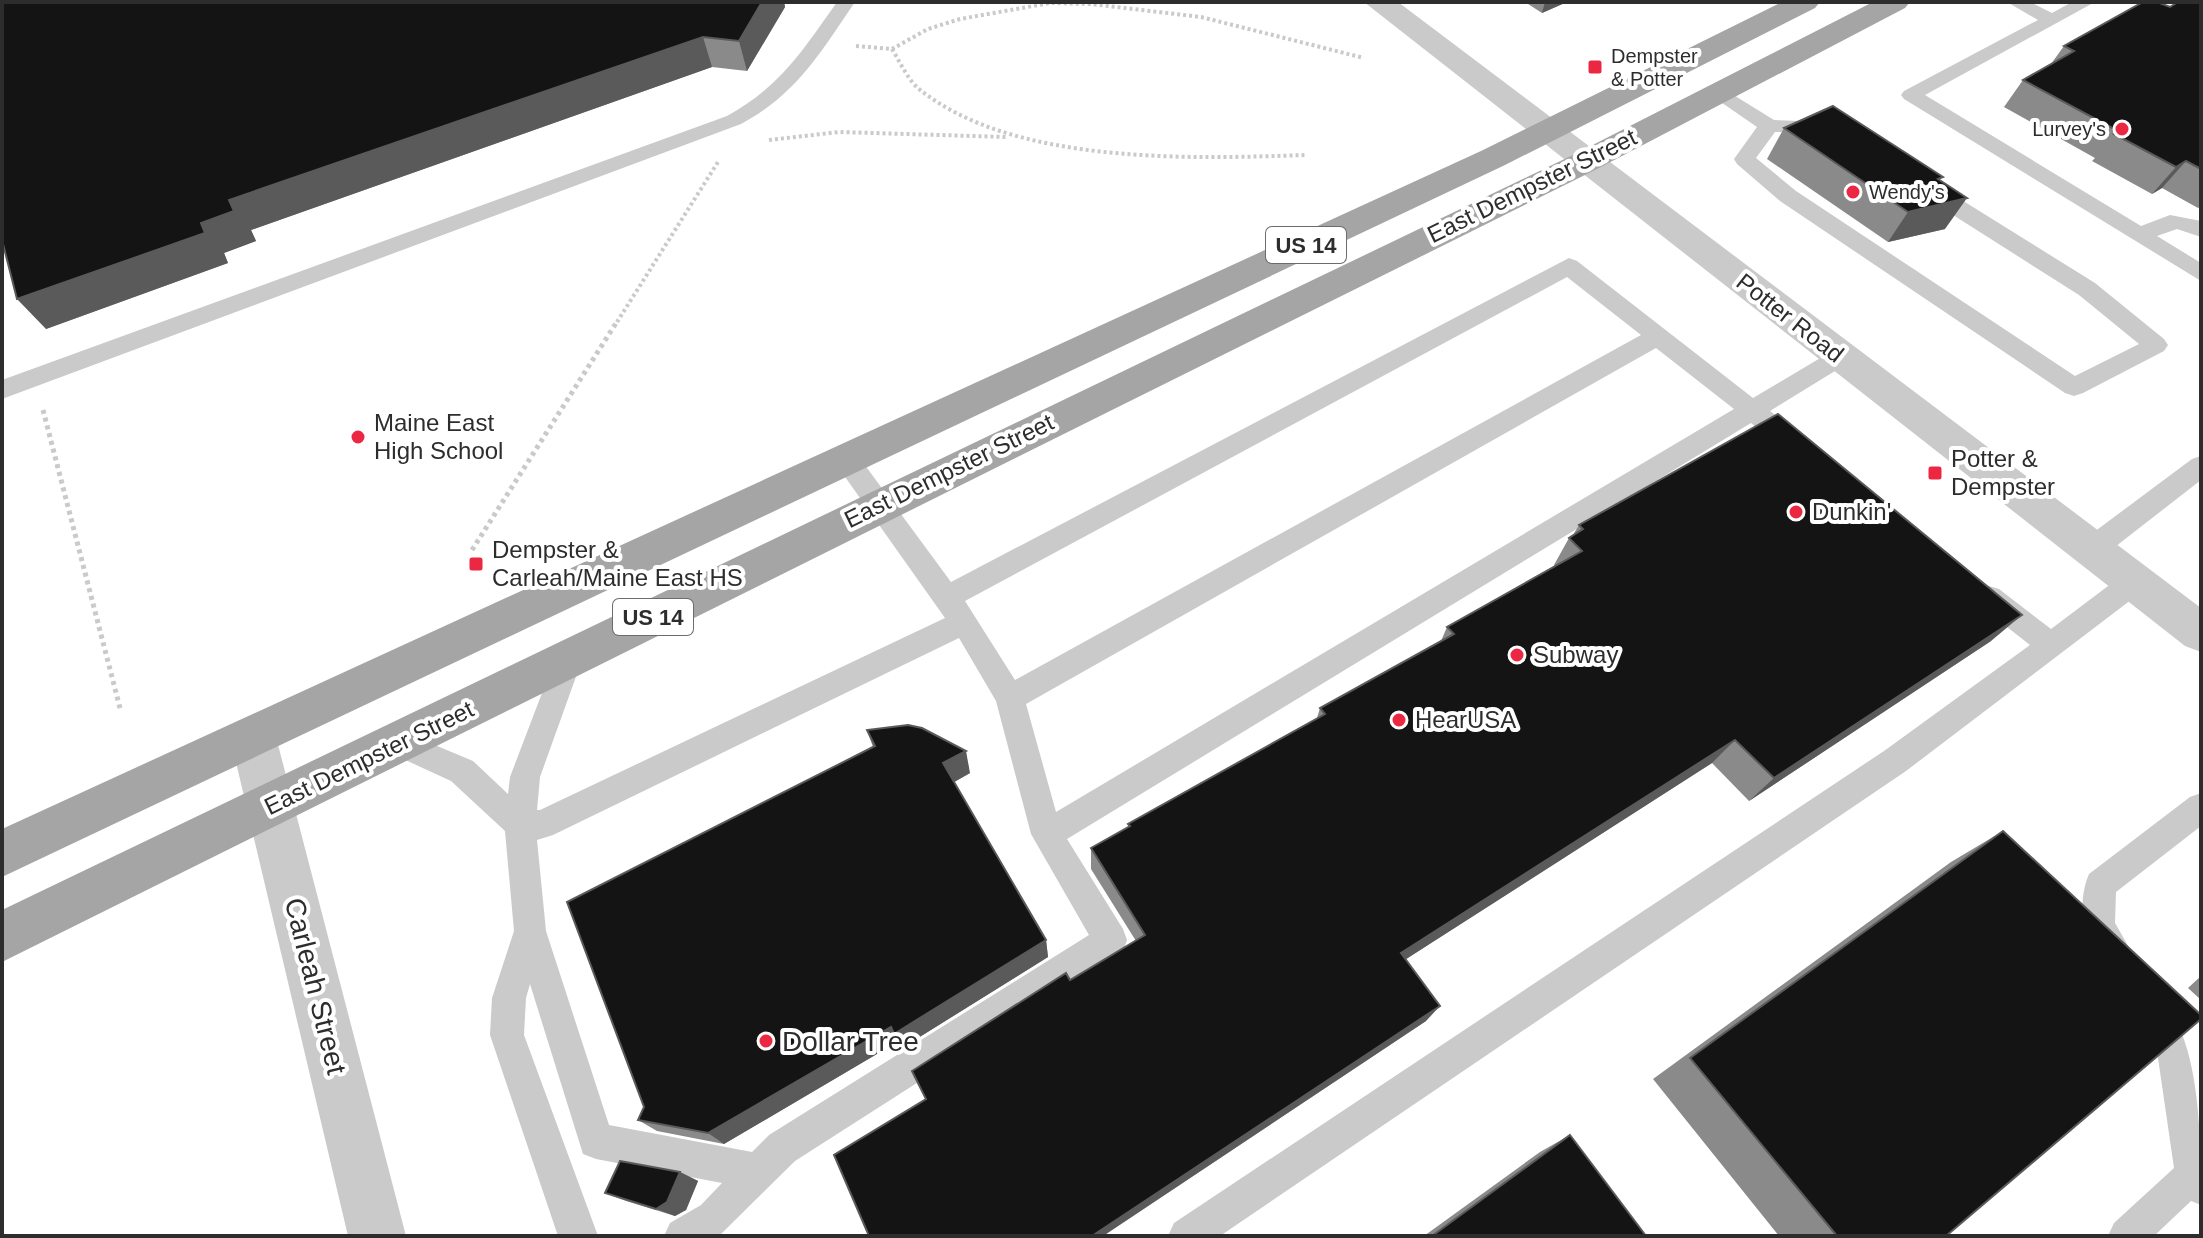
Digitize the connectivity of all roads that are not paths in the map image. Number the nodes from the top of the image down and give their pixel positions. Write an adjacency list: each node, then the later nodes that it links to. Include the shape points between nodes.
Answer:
1 (846, 2): 19 (lane, via 778,95 734,120)
2 (1379, 2): 10 (street, Potter Road)
3 (1805, 2): 10 (main road, East Dempster Street / US 14)
4 (1895, 2): 8 (main road, East Dempster Street / US 14)
5 (2016, 2): 7 (lane)
6 (2086, 2): 7 (lane)
7 (2052, 20): 15 (lane, via 1911,95)
8 (1719, 92): 9 (lane); 12 (main road, East Dempster Street / US 14)
9 (1769, 126): 11 (lane, via 1830,126); 13 (lane, via 1744,159 1788,196 2074,387 2156,345 2087,289)
10 (1548, 131): 12 (street, Potter Road); 22 (main road, East Dempster Street / US 14)
11 (1843, 135)
12 (1587, 161): 18 (street, Potter Road); 24 (main road, East Dempster Street / US 14)
13 (1911, 178)
14 (2201, 230): 15 (lane, via 2165,221)
15 (2140, 236): 16 (lane)
16 (2201, 273)
17 (1658, 336): 20 (lane); 28 (lane, via 1569,266); 33 (lane)
18 (1840, 357): 20 (lane); 25 (street, Potter Road)
19 (2, 390)
20 (1752, 410): 21 (lane); 39 (lane)
21 (1814, 459)
22 (847, 460): 24 (lane); 34 (main road, East Dempster Street / US 14)
23 (2201, 466): 25 (lane)
24 (879, 505): 28 (lane); 32 (main road, East Dempster Street / US 14)
25 (2092, 549): 27 (street, Potter Road)
26 (1964, 576): 31 (lane)
27 (2134, 582): 30 (street, Potter Road); 31 (lane)
28 (946, 598): 29 (lane)
29 (964, 622): 33 (lane); 38 (lane, via 542,825)
30 (2201, 633)
31 (2051, 645): 48 (lane, via 1895,761)
32 (568, 660): 35 (main road, East Dempster Street / US 14); 38 (lane, via 525,777)
33 (1010, 698): 39 (lane)
34 (253, 737): 36 (street, Carleah Street); 40 (main road, East Dempster Street / US 14)
35 (399, 743): 36 (main road, East Dempster Street / US 14); 38 (lane, via 462,771)
36 (271, 806): 42 (main road, East Dempster Street / US 14); 45 (street, Carleah Street)
37 (2201, 807): 44 (lane, via 2100,885 2099,927 2175,1053)
38 (520, 825): 41 (lane)
39 (1047, 834): 43 (lane, via 1111,940 782,1148)
40 (2, 854)
41 (530, 931): 43 (lane, via 596,1141); 46 (lane, via 509,998 507,1035)
42 (2, 937)
43 (760, 1172): 47 (lane, via 714,1218)
44 (2197, 1181): 49 (lane)
45 (377, 1236)
46 (579, 1236)
47 (683, 1236)
48 (1187, 1236)
49 (2127, 1236)

